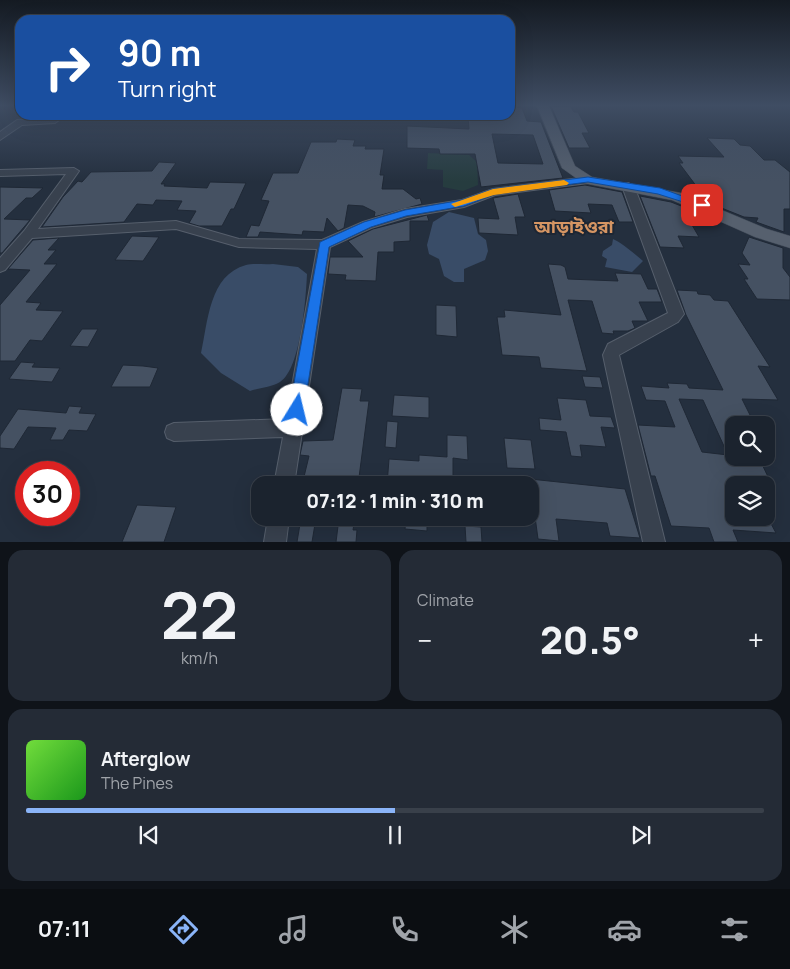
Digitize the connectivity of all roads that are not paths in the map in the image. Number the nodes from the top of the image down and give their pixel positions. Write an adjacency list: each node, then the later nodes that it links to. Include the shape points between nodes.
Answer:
1 (553, 131): 3 (main road, via 569,168)
2 (0, 173): 5 (street, via 74,171)
3 (588, 180): 4 (main road); 7 (street, via 493,192 464,203 405,213 367,225)
4 (628, 186): 6 (main road, via 676,196 760,233); 14 (street, via 676,314 614,349 611,355)
5 (28, 234): 7 (street, via 176,225 239,242); 8 (street)
6 (790, 242)
7 (324, 245): 9 (street)
8 (0, 267)
9 (294, 428): 10 (street); 11 (street)
10 (174, 432)
11 (286, 476)
12 (278, 526): 13 (street)
13 (275, 542)
14 (654, 542)

